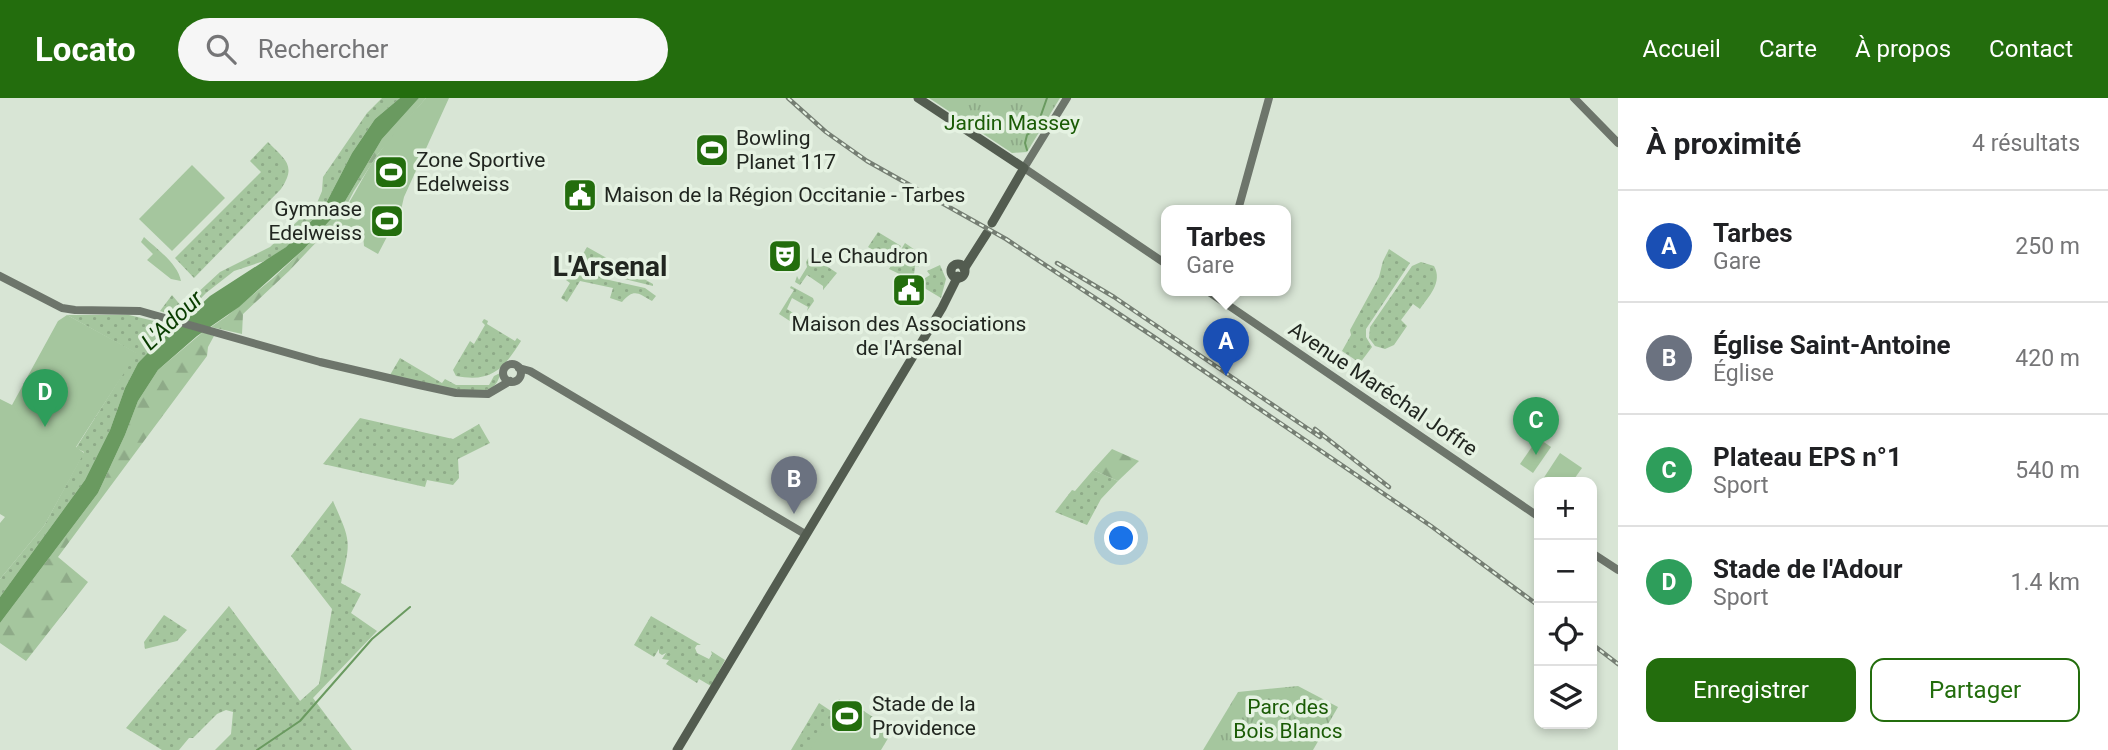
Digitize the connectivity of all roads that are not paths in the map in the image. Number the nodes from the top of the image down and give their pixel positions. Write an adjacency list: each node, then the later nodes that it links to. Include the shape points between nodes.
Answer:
1 (918, 98): 6 (main road)
2 (1067, 98): 6 (street)
3 (1269, 98): 7 (street)
4 (1574, 98): 5 (street)
5 (1618, 143)
6 (1024, 168): 8 (main road); 10 (street)
7 (1239, 205)
8 (992, 223)
9 (986, 233): 18 (main road)
10 (1161, 260)
11 (0, 276): 16 (street, via 62,308 140,311 431,388 476,394)
12 (1217, 296): 17 (street, Avenue Maréchal Joffre)
13 (520, 372): 14 (street, via 510,364); 15 (street); 18 (street, via 538,377)
14 (503, 373): 15 (street); 16 (street)
15 (510, 381): 16 (street)
16 (499, 388)
17 (1534, 514)
18 (805, 534): 21 (main road)
19 (1597, 557): 20 (street)
20 (1618, 570)
21 (677, 750)

